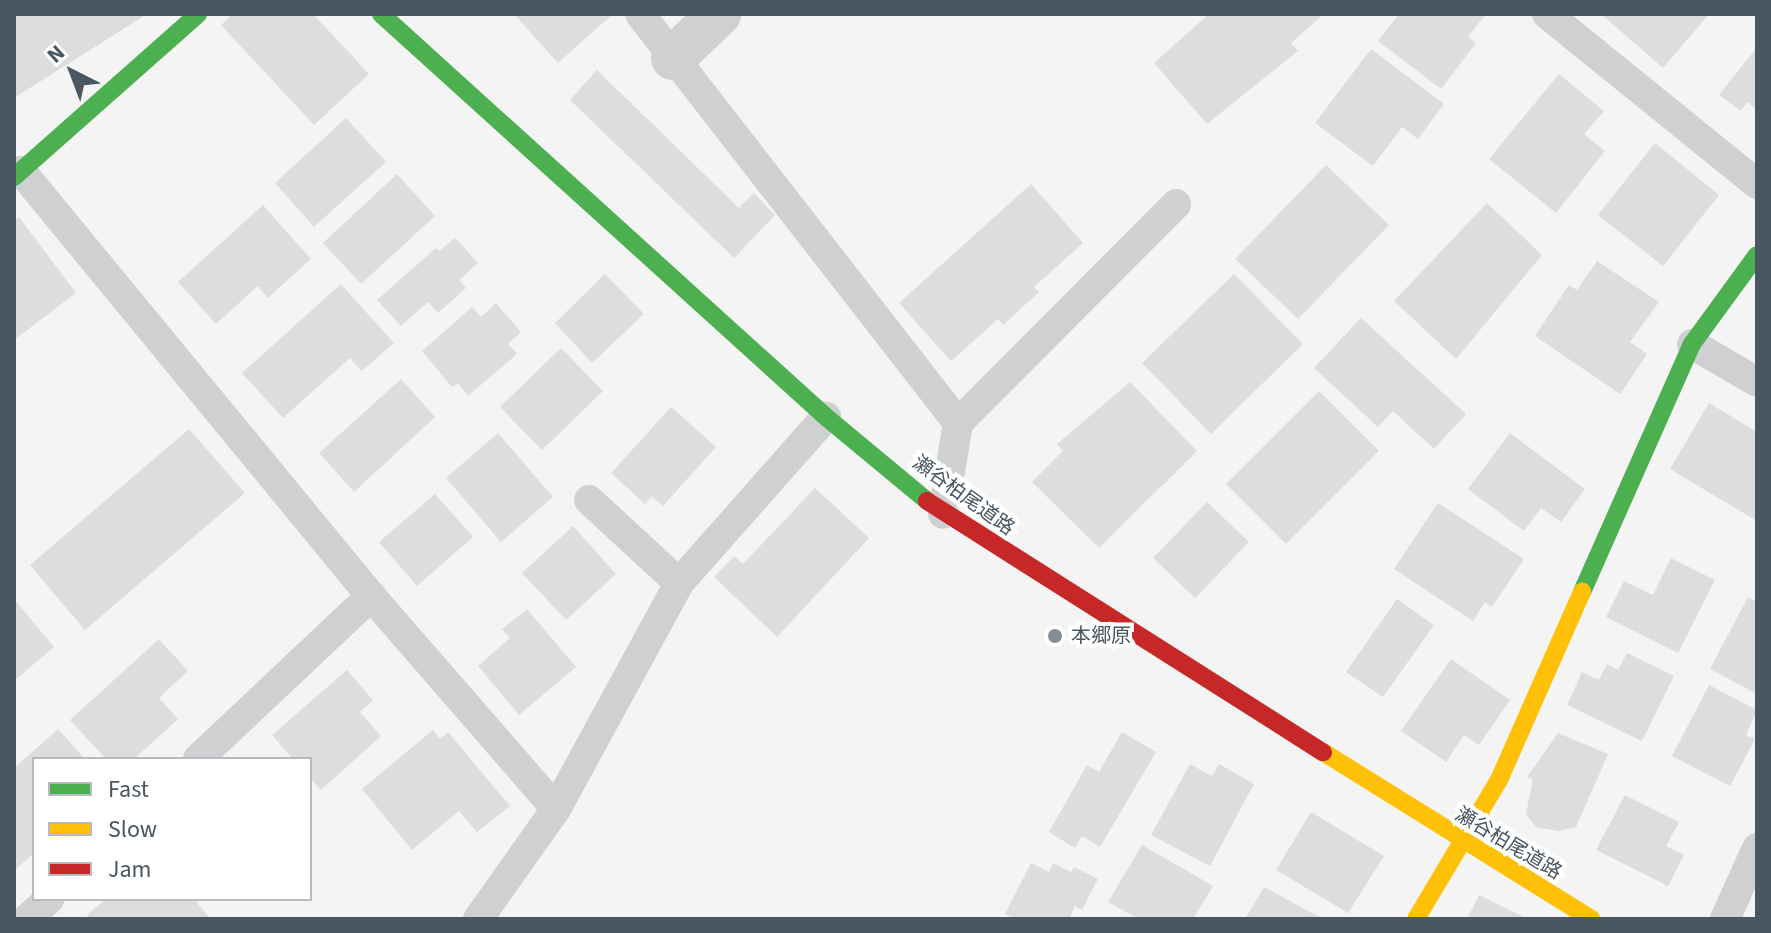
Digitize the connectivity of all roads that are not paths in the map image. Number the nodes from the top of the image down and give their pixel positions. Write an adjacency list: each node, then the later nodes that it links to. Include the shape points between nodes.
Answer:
1 (198, 14): 7 (main road)
2 (381, 14): 13 (main road, 瀬谷柏尾道路)
3 (640, 14): 6 (lane)
4 (719, 14): 6 (street)
5 (1547, 14): 8 (lane)
6 (673, 58): 14 (lane)
7 (18, 174): 18 (lane)
8 (1757, 184)
9 (1176, 204): 14 (lane)
10 (1757, 255): 11 (main road)
11 (1692, 344): 12 (lane); 21 (main road, via 1499,780)
12 (1757, 382)
13 (826, 417): 16 (main road, 瀬谷柏尾道路); 17 (lane)
14 (958, 423): 16 (lane)
15 (589, 500): 17 (lane)
16 (943, 514): 21 (main road, 瀬谷柏尾道路)
17 (679, 583): 20 (lane)
18 (371, 596): 19 (lane); 20 (lane)
19 (200, 757)
20 (556, 809): 25 (lane)
21 (1461, 842): 26 (main road); 27 (main road, 瀬谷柏尾道路)
22 (1757, 848): 28 (lane)
23 (47, 901): 24 (lane)
24 (27, 919)
25 (478, 919)
26 (1416, 919)
27 (1591, 919)
28 (1725, 919)

